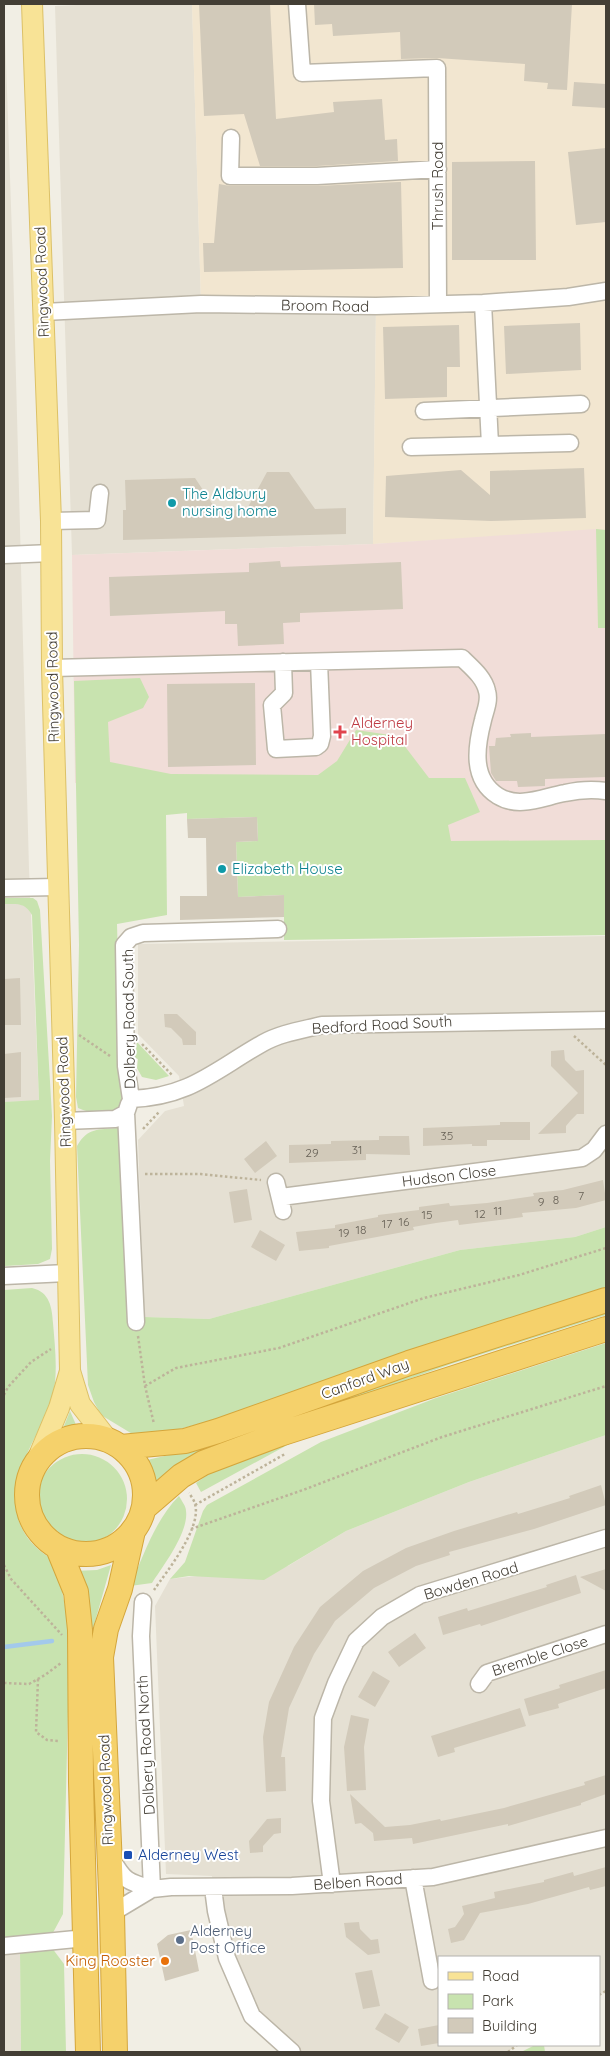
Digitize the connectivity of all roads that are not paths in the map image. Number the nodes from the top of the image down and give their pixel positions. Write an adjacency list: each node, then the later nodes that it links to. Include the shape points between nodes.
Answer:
1 (32, 4): 8 (main road, Ringwood Road)
2 (298, 4): 4 (street, Thrush Road, via 302,73 437,68)
3 (231, 138): 4 (street, via 230,176 317,176)
4 (438, 168): 7 (street, Thrush Road)
5 (606, 291): 6 (street, Broom Road)
6 (483, 303): 7 (street, Broom Road); 10 (street)
7 (438, 304): 8 (street, Broom Road, via 201,304)
8 (44, 312): 16 (main road, Ringwood Road)
9 (581, 404): 10 (street)
10 (489, 409): 11 (street); 13 (street)
11 (424, 411)
12 (570, 443): 13 (street)
13 (490, 445): 14 (street)
14 (412, 447)
15 (100, 493): 16 (street, via 97,520)
16 (51, 521): 17 (main road, Ringwood Road)
17 (52, 553): 18 (street); 21 (main road, Ringwood Road)
18 (4, 555)
19 (283, 662): 20 (street); 20 (street, via 284,693 272,705 276,749 316,747 320,744); 21 (street)
20 (319, 662): 22 (street, via 462,658 483,681 487,691 488,702 477,756 481,779 496,794 506,800 526,802 583,790)
21 (52, 668): 23 (main road, Ringwood Road)
22 (606, 791)
23 (58, 887): 24 (street); 28 (main road, Ringwood Road)
24 (4, 888)
25 (278, 929): 27 (street, Dolbery Road South, via 143,933 131,937 124,945)
26 (606, 1020): 27 (street, Bedford Road South, via 322,1025 265,1042 186,1090)
27 (129, 1106): 28 (street, Bedford Road South, via 115,1119); 34 (street, Dolbery Road South)
28 (65, 1121): 31 (main road, Ringwood Road)
29 (606, 1134): 30 (street, Hudson Close, via 594,1150 582,1158)
30 (280, 1197)
31 (67, 1273): 32 (street); 36 (main road, Ringwood Road)
32 (4, 1276)
33 (606, 1300): 37 (highway, Canford Way, via 409,1363 218,1432 185,1441)
34 (136, 1322)
35 (606, 1329): 39 (highway, Canford Way, via 280,1434 203,1463 181,1476)
36 (70, 1371): 37 (main road, Ringwood Road, via 80,1404); 38 (main road, Ringwood Road, via 59,1408)
37 (115, 1443): 38 (highway, via 88,1436 67,1439 48,1449); 39 (highway, via 137,1464 145,1485)
38 (30, 1470): 42 (highway, via 27,1502 32,1521)
39 (144, 1508): 40 (highway)
40 (133, 1531): 42 (highway, via 118,1545 99,1553 78,1554); 47 (highway, Ringwood Road, via 101,1657)
41 (606, 1538): 49 (street, Bowden Road, via 420,1595 382,1616 356,1641 323,1718 321,1801)
42 (50, 1546): 53 (highway, Ringwood Road, via 76,1592 80,1630)
43 (142, 1602): 51 (street, Dolbery Road North)
44 (606, 1634): 45 (street, Bremble Close, via 487,1673)
45 (479, 1684)
46 (606, 1838): 48 (street, Belben Road, via 433,1877)
47 (109, 1853): 51 (street, via 121,1876); 52 (highway, Ringwood Road)
48 (412, 1878): 49 (street, Belben Road); 55 (street)
49 (332, 1884): 50 (street, Belben Road)
50 (213, 1888): 51 (street, Belben Road); 58 (street, via 227,1958 252,2016)
51 (152, 1889): 52 (street, Belben Road)
52 (112, 1913): 57 (highway, Ringwood Road)
53 (86, 1938): 54 (street); 56 (highway, Ringwood Road)
54 (4, 1946)
55 (432, 1981)
56 (88, 2052)
57 (114, 2052)
58 (292, 2052)

